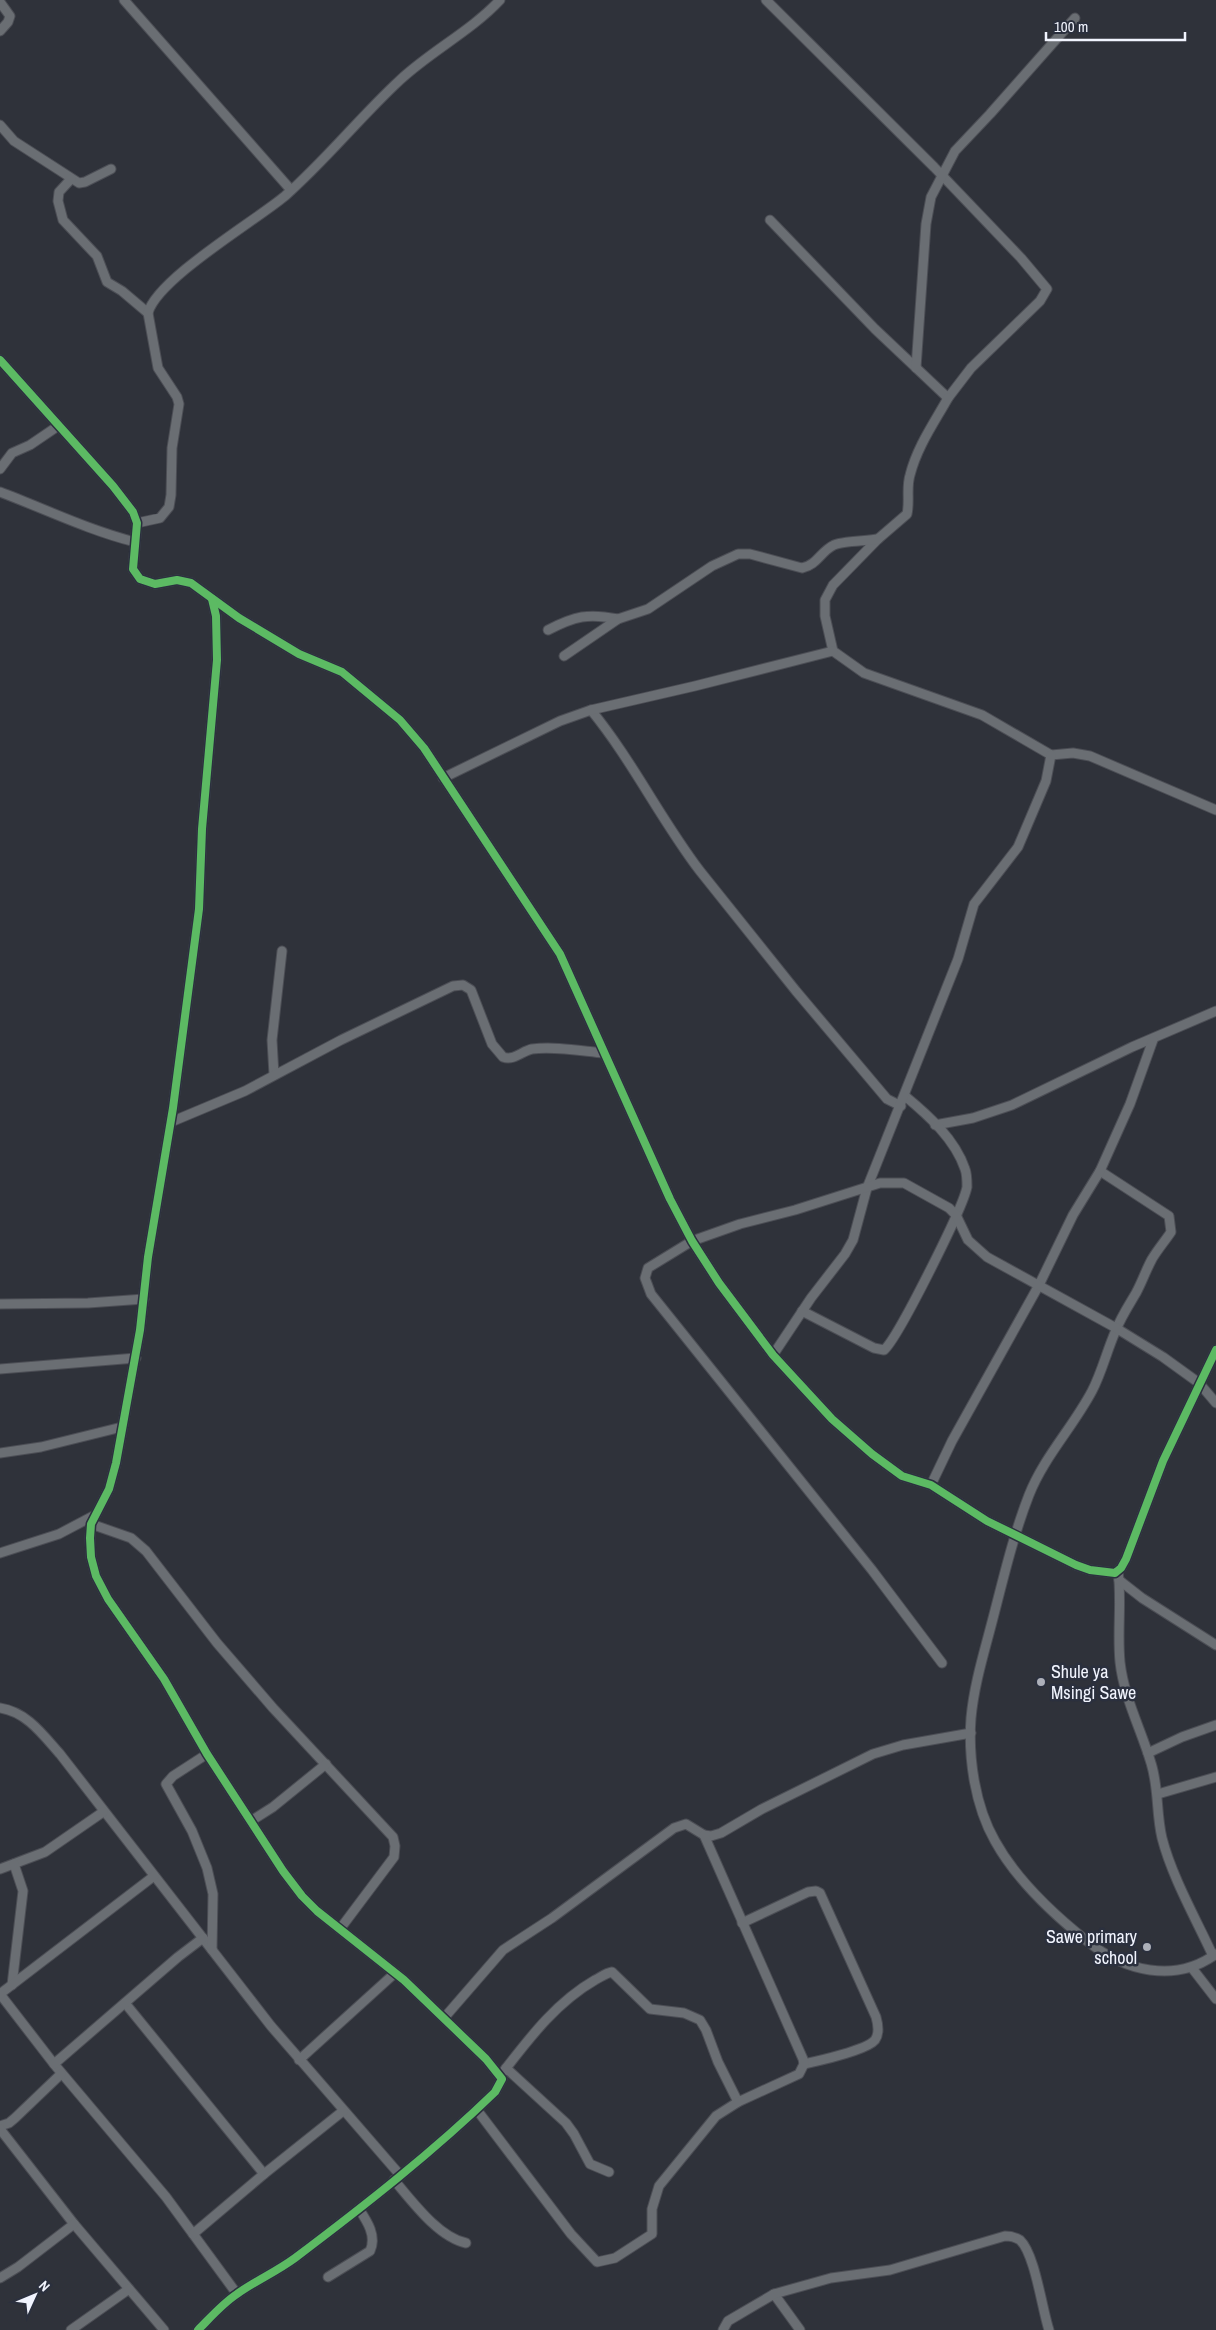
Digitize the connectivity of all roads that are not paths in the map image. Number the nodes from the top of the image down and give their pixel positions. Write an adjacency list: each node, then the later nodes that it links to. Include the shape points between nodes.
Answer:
1 (124, 0): 11 (street)
2 (766, 0): 9 (street)
3 (0, 2): 6 (street, via 10,16)
4 (495, 2): 11 (street, via 400,79)
5 (1075, 18): 9 (street, via 955,151)
6 (0, 31)
7 (0, 125): 10 (street, via 14,141)
8 (111, 169): 10 (street, via 86,182)
9 (941, 175): 15 (street, via 931,197 926,224); 16 (street, via 1047,289 1040,301 971,368)
10 (71, 179): 13 (street, via 59,192 63,220 97,256 107,282)
11 (291, 190): 13 (street, via 170,283)
12 (770, 220): 15 (street)
13 (148, 313): 20 (street, via 158,368 179,404 168,507 160,518)
14 (0, 360): 17 (street)
15 (916, 368): 16 (street)
16 (948, 398): 21 (street, via 917,453 909,478 907,514)
17 (58, 426): 18 (street, via 12,453); 20 (street, via 113,486 133,512)
18 (0, 469)
19 (0, 492): 22 (street, via 76,524)
20 (137, 523): 22 (street)
21 (878, 539): 24 (street, via 835,544 810,566 802,568 750,554 738,554 712,566 648,609); 26 (street, via 833,585 825,600)
22 (135, 542): 23 (street, via 133,569 140,580 156,584 184,580)
23 (212, 599): 30 (street, via 299,654 342,672 359,685 400,720 424,748); 39 (street, via 216,616 217,660 202,829 199,909)
24 (618, 619): 25 (street, via 597,614 580,616); 27 (street)
25 (548, 630)
26 (833, 651): 28 (street); 29 (street, via 864,672 982,715)
27 (564, 656)
28 (591, 710): 30 (street, via 536,731); 38 (street, via 700,871 887,1098)
29 (1051, 754): 31 (street, via 1090,756); 37 (street, via 1046,781 1018,847 974,904 958,959)
30 (443, 778): 35 (street, via 560,954)
31 (1216, 810)
32 (282, 951): 36 (street, via 272,1040)
33 (1216, 1011): 34 (street)
34 (1153, 1040): 40 (street, via 1012,1105 973,1118); 41 (street, via 1130,1104)
35 (604, 1053): 36 (street, via 542,1048 526,1050 511,1059 503,1057 492,1044 471,990 463,985 453,986 358,1031); 44 (street)
36 (274, 1075): 39 (street, via 245,1091)
37 (904, 1096): 38 (street); 40 (street)
38 (901, 1106): 42 (street)
39 (171, 1122): 46 (street)
40 (935, 1124): 43 (street, via 949,1140 965,1170 967,1186)
41 (1100, 1171): 45 (street, via 1073,1215); 49 (street, via 1169,1216 1172,1224 1171,1232 1152,1260)
42 (867, 1188): 43 (street, via 880,1183 904,1183 939,1201); 44 (street, via 740,1224); 48 (street, via 853,1240)
43 (956, 1215): 45 (street, via 968,1240 976,1248); 48 (street, via 904,1318 884,1350 878,1350)
44 (692, 1242): 51 (street); 65 (street, via 648,1268 645,1278 651,1294)
45 (1039, 1285): 49 (street); 58 (street)
46 (144, 1299): 47 (street); 52 (street)
47 (0, 1304)
48 (802, 1310): 51 (street)
49 (1116, 1328): 54 (street); 61 (street, via 1096,1382 1029,1495)
50 (1216, 1350): 54 (street)
51 (773, 1355): 58 (street, via 832,1420 872,1454 902,1476)
52 (136, 1358): 53 (street); 56 (street)
53 (0, 1369)
54 (1199, 1383): 55 (street); 63 (street)
55 (1216, 1403)
56 (122, 1427): 57 (street, via 41,1447); 59 (street, via 109,1489)
57 (0, 1453)
58 (931, 1485): 61 (street)
59 (96, 1515): 60 (street); 62 (street, via 59,1534)
60 (91, 1524): 70 (street, via 96,1576 164,1679); 71 (street, via 132,1538 146,1551 217,1643)
61 (1016, 1536): 63 (street, via 1090,1570); 68 (street, via 980,1668)
62 (0, 1553)
63 (1119, 1575): 64 (street, via 1142,1598); 69 (street, via 1120,1663 1128,1702)
64 (1216, 1645)
65 (942, 1662)
66 (0, 1708): 74 (street, via 13,1710 34,1724)
67 (1216, 1725): 69 (street)
68 (971, 1733): 76 (street, via 902,1745 873,1754 721,1833); 85 (street, via 971,1755 980,1806 995,1841 1022,1878 1071,1928 1103,1954 1125,1964 1156,1970 1174,1972)
69 (1148, 1753): 73 (street)
70 (207, 1754): 75 (street); 83 (street, via 166,1784 192,1831 207,1868 213,1894)
71 (326, 1764): 75 (street); 81 (street, via 393,1837 395,1846 394,1857)
72 (1216, 1777): 73 (street)
73 (1158, 1794): 84 (street, via 1163,1840 1183,1892)
74 (104, 1812): 77 (street, via 55,1847); 79 (street)
75 (251, 1821): 81 (street, via 302,1896)
76 (704, 1835): 80 (street); 91 (street, via 686,1824 668,1832 503,1950)
77 (14, 1864): 78 (street); 87 (street, via 23,1891)
78 (0, 1869)
79 (154, 1876): 82 (street); 87 (street)
80 (742, 1922): 94 (street); 94 (street, via 816,1890 876,2017 878,2029 872,2042)
81 (340, 1929): 86 (street)
82 (203, 1938): 83 (street); 90 (street)
83 (212, 1950): 92 (street)
84 (1214, 1955): 85 (street)
85 (1192, 1968): 89 (street)
86 (395, 1973): 91 (street); 92 (street)
87 (12, 1985): 88 (street)
88 (0, 1994): 93 (street)
89 (1216, 1999)
90 (125, 2003): 93 (street); 103 (street)
91 (444, 2018): 97 (street)
92 (300, 2060): 100 (street)
93 (54, 2064): 96 (street)
94 (804, 2064): 98 (street, via 796,2077)
95 (506, 2068): 97 (street); 98 (street, via 541,2025 572,1994 612,1972 650,2009 684,2013 700,2020); 102 (street, via 566,2123 590,2164)
96 (61, 2074): 101 (street); 107 (street, via 166,2197)
97 (500, 2076): 99 (street, via 501,2084)
98 (738, 2102): 99 (street, via 716,2116 659,2186 652,2209 652,2234 615,2258 597,2262 571,2234)
99 (477, 2110): 104 (street, via 424,2158)
100 (344, 2111): 103 (street); 104 (street)
101 (0, 2128): 106 (street)
102 (609, 2172)
103 (264, 2174): 107 (street)
104 (397, 2177): 105 (street); 108 (street, via 440,2229 449,2237)
105 (359, 2209): 109 (street, via 371,2231 372,2247); 112 (street, via 272,2274)
106 (74, 2224): 110 (street); 111 (street)
107 (193, 2234): 112 (street)
108 (466, 2243)
109 (328, 2277)
110 (0, 2278)
111 (128, 2289): 114 (street); 115 (street)
112 (237, 2294): 116 (street)
113 (774, 2294): 117 (street, via 728,2321); 118 (street); 119 (street, via 831,2278 890,2270 1005,2236 1013,2237 1020,2241 1029,2256)
114 (71, 2330)
115 (164, 2330)
116 (198, 2330)
117 (723, 2330)
118 (800, 2330)
119 (1048, 2330)

